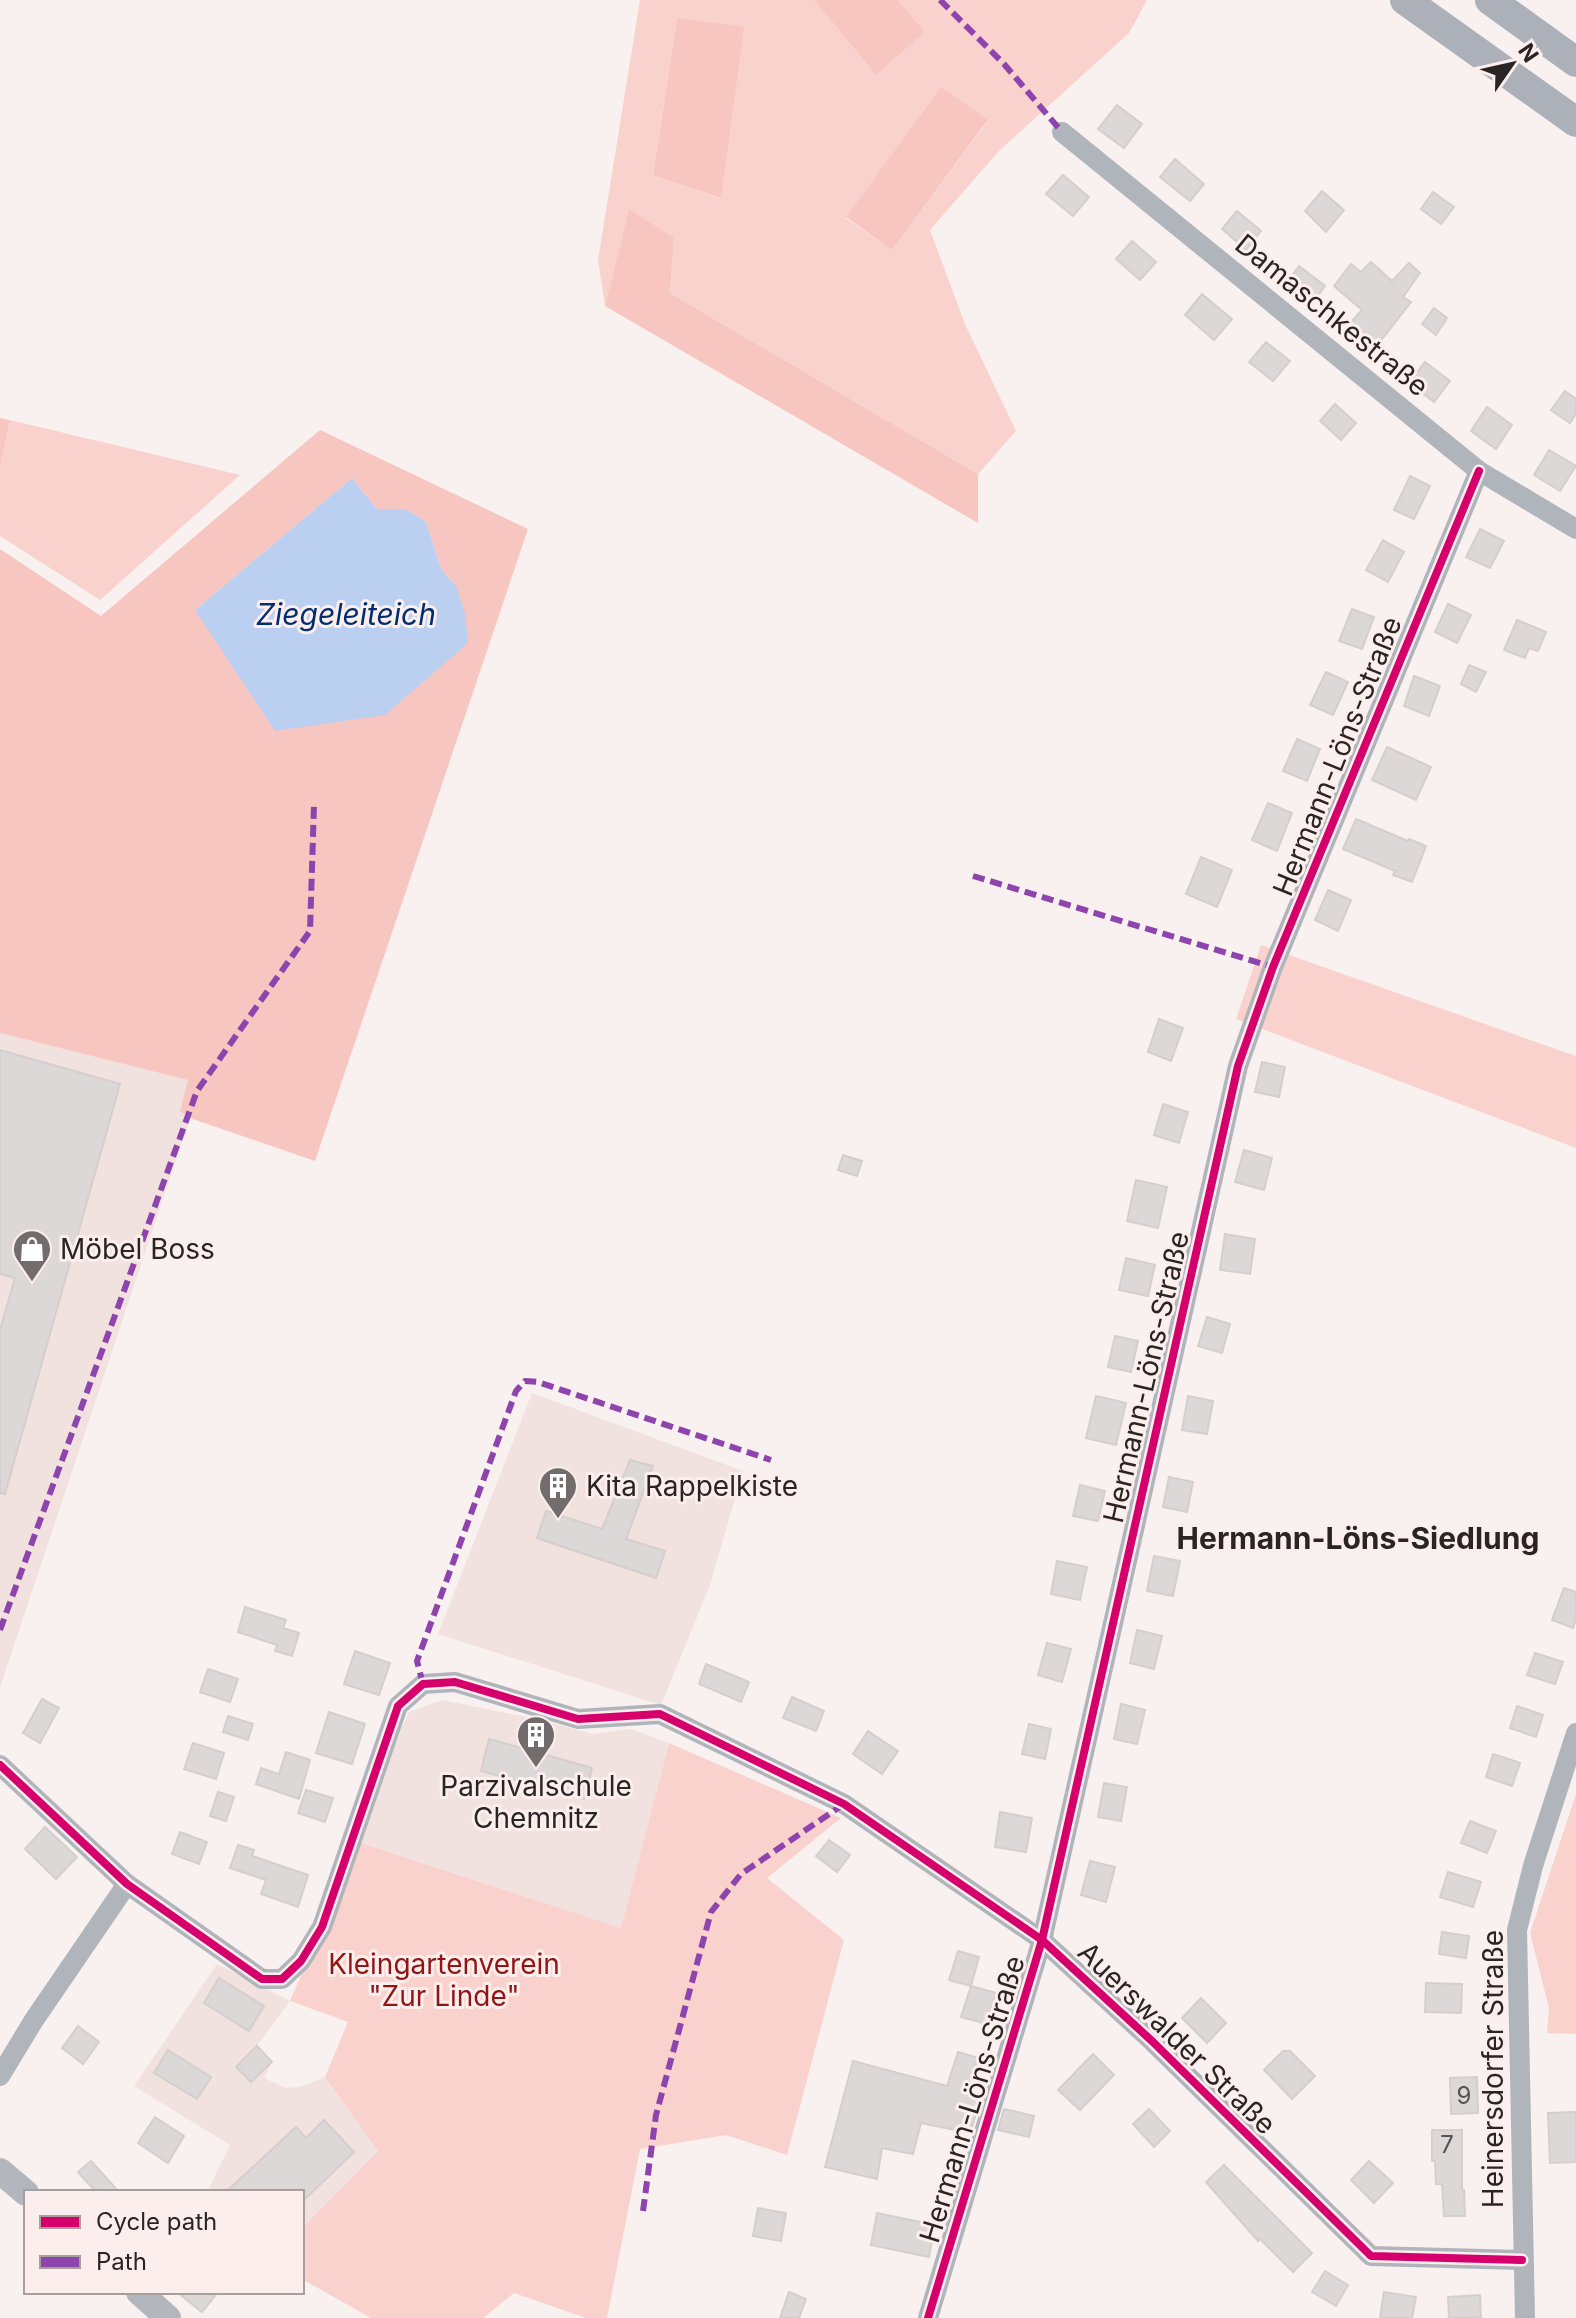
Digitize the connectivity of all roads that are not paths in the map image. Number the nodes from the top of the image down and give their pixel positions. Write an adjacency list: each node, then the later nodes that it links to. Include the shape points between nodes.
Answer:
1 (1405, 0): 4 (highway)
2 (1490, 0): 3 (highway)
3 (1576, 62)
4 (1576, 122)
5 (1062, 132): 6 (street, Damaschkestraße)
6 (1479, 471): 7 (street, Damaschkestraße); 11 (street, Hermann-Löns-Straße, via 1273,967 1238,1066)
7 (1576, 529)
8 (1576, 1733): 15 (street, Heinersdorfer Straße, via 1517,1930)
9 (0, 1765): 10 (street, Auerswalder Straße)
10 (127, 1884): 11 (street, Auerswalder Straße, via 262,1979 282,1979 301,1961 322,1927 398,1706 423,1684 455,1682 578,1719 660,1714 844,1804); 12 (street)
11 (1042, 1940): 15 (street, Auerswalder Straße, via 1371,2256); 18 (street, Hermann-Löns-Straße)
12 (0, 2076)
13 (0, 2171): 14 (main road)
14 (24, 2191)
15 (1522, 2260): 19 (street, Heinersdorfer Straße)
16 (141, 2294): 17 (main road)
17 (168, 2318)
18 (928, 2318)
19 (1525, 2318)

